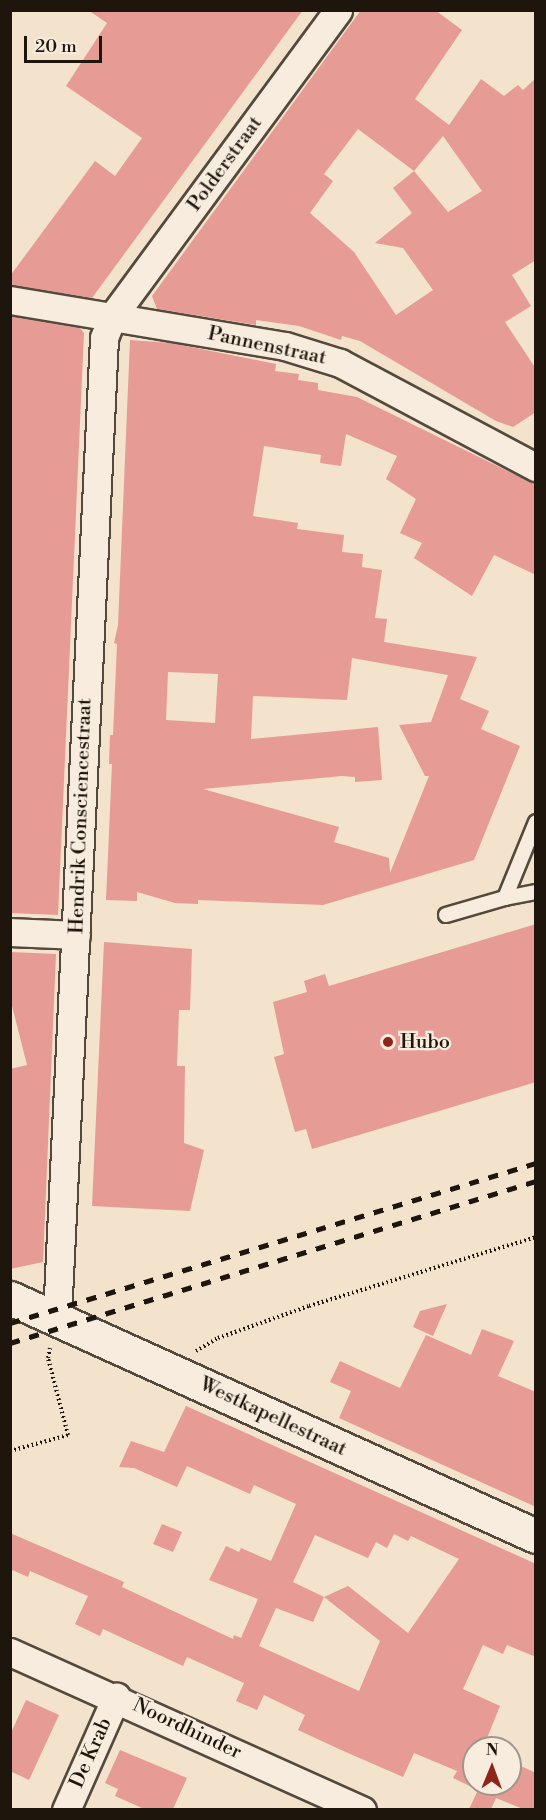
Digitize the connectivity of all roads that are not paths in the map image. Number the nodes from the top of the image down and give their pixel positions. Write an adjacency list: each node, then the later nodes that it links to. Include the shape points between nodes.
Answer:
1 (338, 10): 3 (street, Polderstraat)
2 (10, 300): 3 (street, Pannenstraat)
3 (112, 317): 4 (street, Pannenstraat, via 285,346 340,363); 10 (street, Hendrik Consciencestraat, via 101,361)
4 (536, 466)
5 (536, 822): 7 (lane)
6 (536, 892): 7 (lane)
7 (505, 898): 8 (lane)
8 (446, 915)
9 (10, 932): 10 (street)
10 (76, 935): 12 (street, Hendrik Consciencestraat)
11 (10, 1298): 12 (street, Westkapellestraat)
12 (57, 1317): 13 (street, Westkapellestraat)
13 (536, 1536)
14 (10, 1652): 15 (street, Noordhinder)
15 (116, 1697): 16 (street, De Krab); 17 (street, Noordhinder)
16 (66, 1809)
17 (362, 1809)

